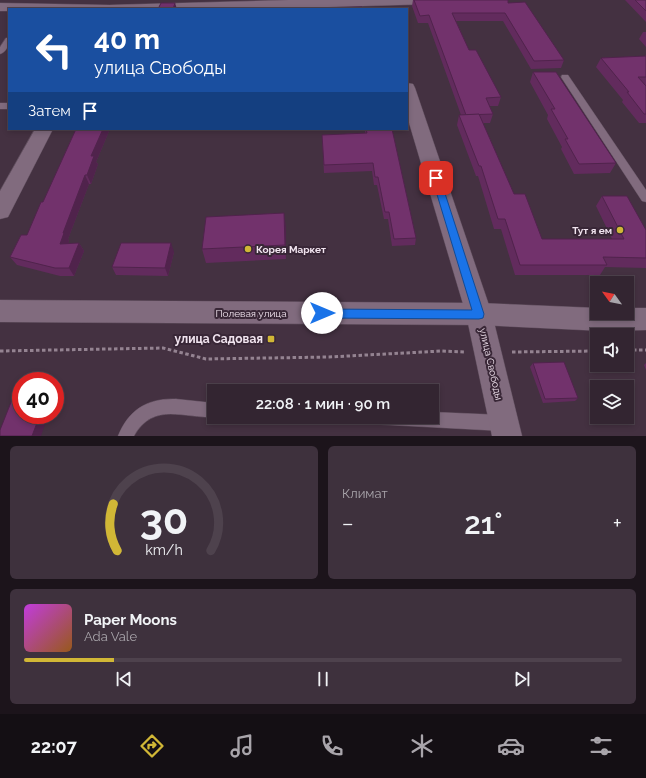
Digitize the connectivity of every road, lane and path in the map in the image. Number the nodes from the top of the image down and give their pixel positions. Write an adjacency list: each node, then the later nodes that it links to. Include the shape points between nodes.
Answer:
1 (435, 0): 2 (street)
2 (380, 4): 5 (street)
3 (0, 7): 4 (street)
4 (34, 8)
5 (163, 8)
6 (8, 41): 7 (lane)
7 (0, 52)
8 (565, 77): 11 (lane)
9 (408, 91): 14 (street, улица Свободы)
10 (43, 130): 12 (street)
11 (646, 198)
12 (0, 211)
13 (0, 311): 14 (street, Полевая улица)
14 (479, 314): 15 (street, Полевая улица, via 604,320); 20 (street, улица Свободы)
15 (646, 319)
16 (634, 350): 17 (path)
17 (646, 350)
18 (0, 351): 20 (path, via 163,348 206,359 329,357 442,350)
19 (590, 351): 20 (path)
20 (488, 353): 23 (street, улица Свободы)
21 (207, 410): 24 (lane, via 158,407 143,414 128,429)
22 (439, 424): 23 (lane)
23 (506, 430)
24 (126, 436)

